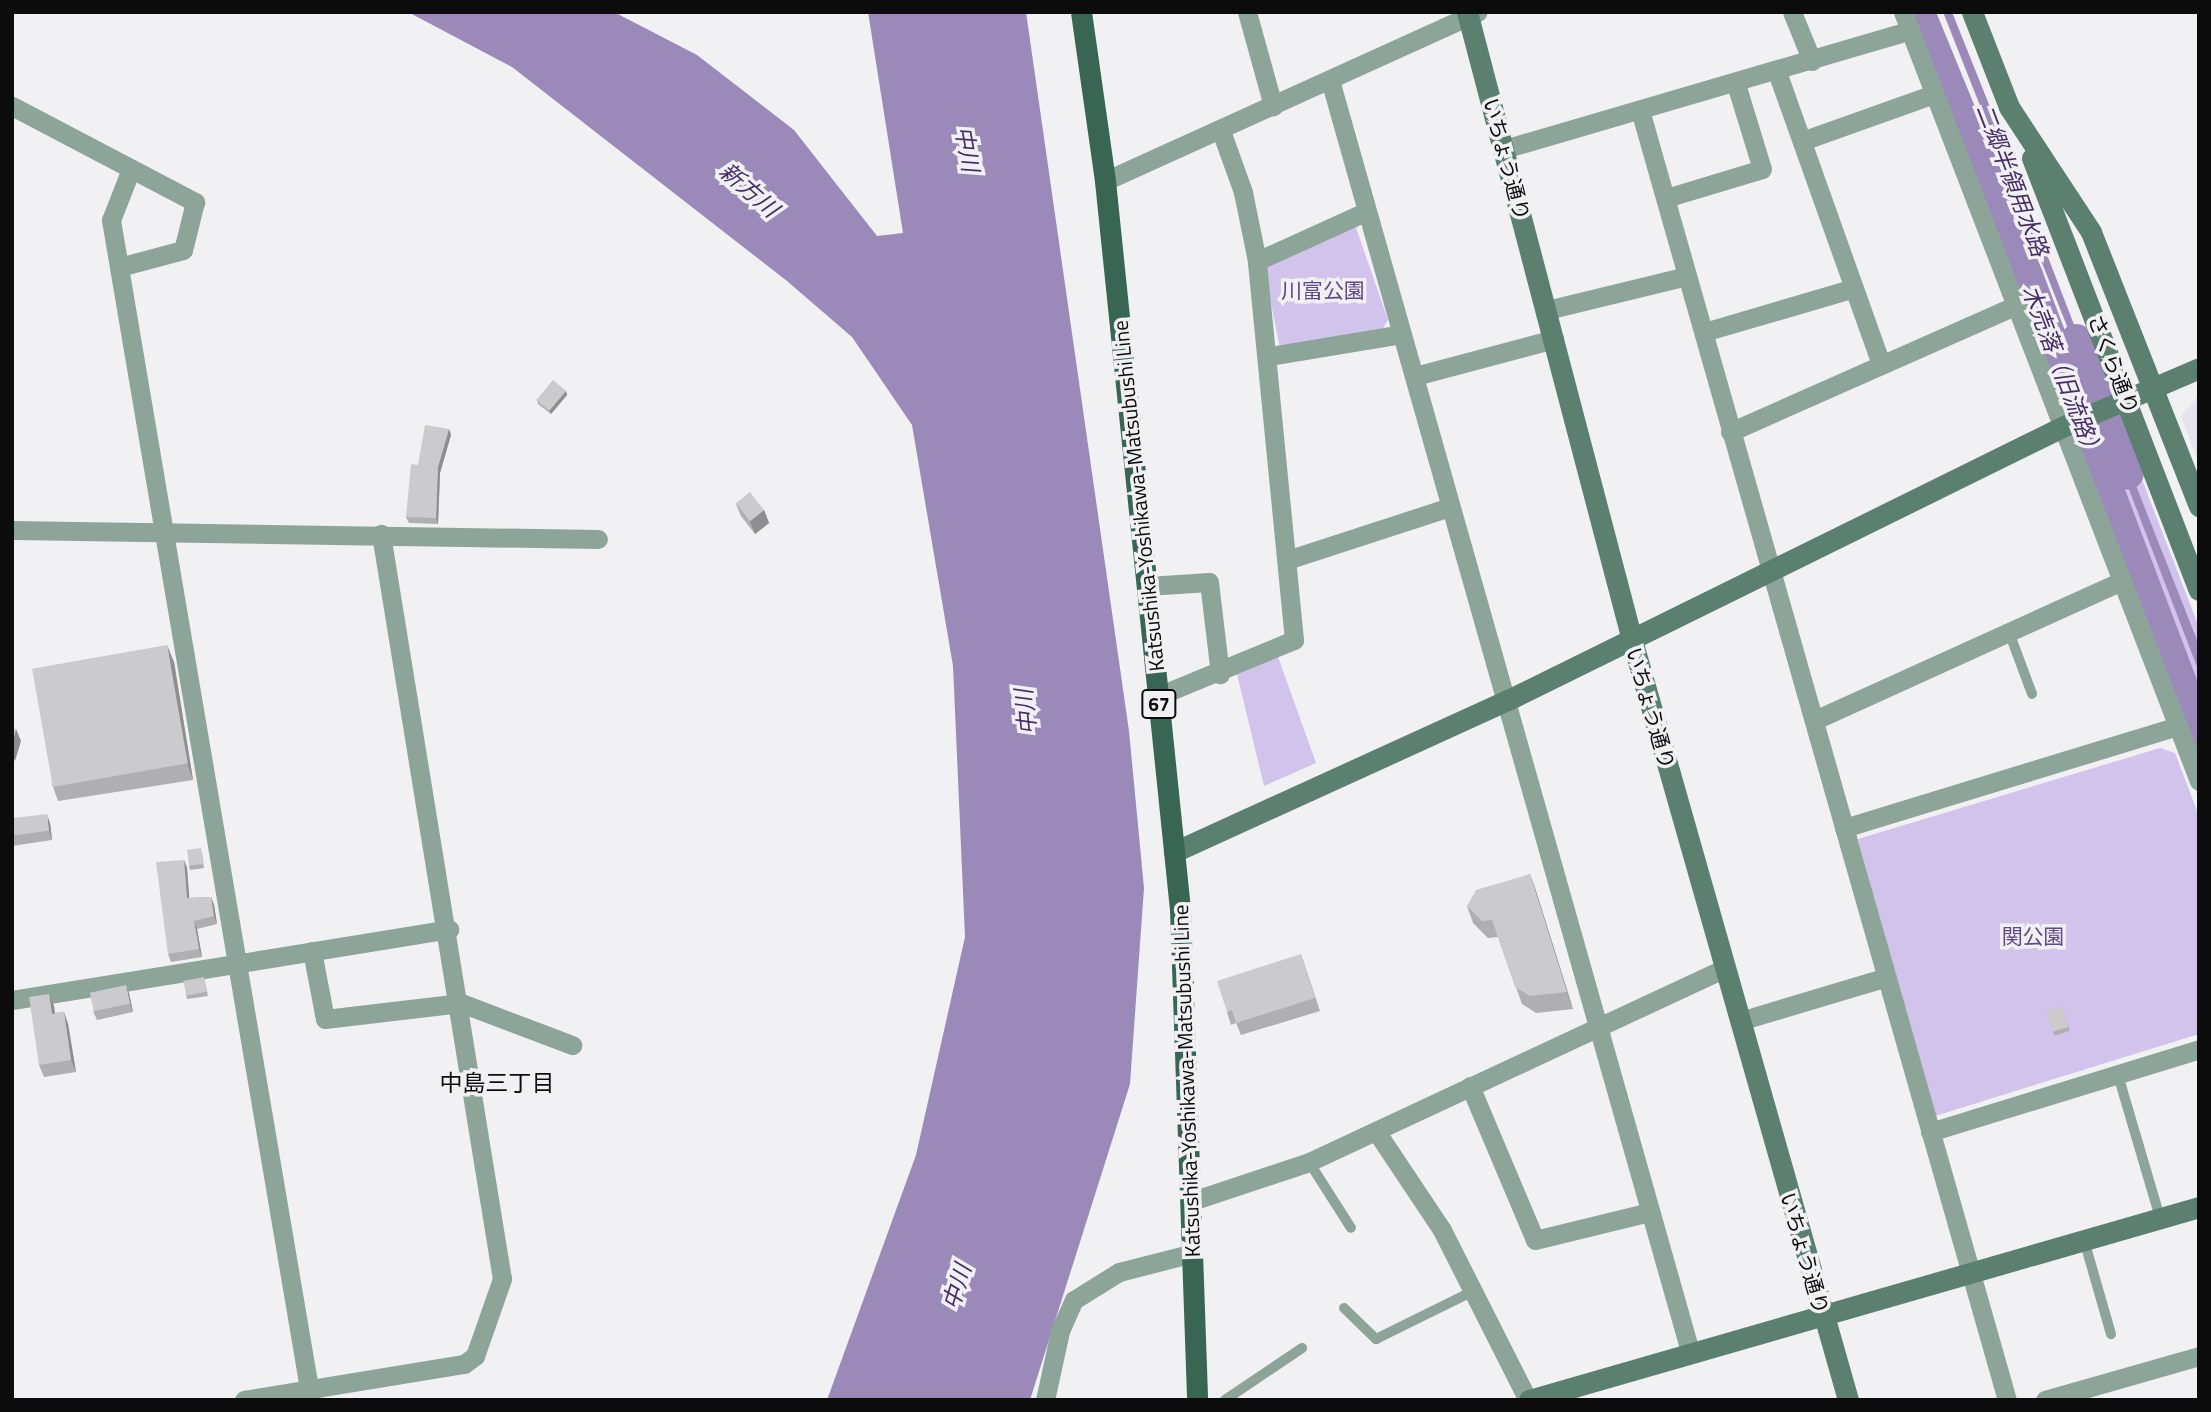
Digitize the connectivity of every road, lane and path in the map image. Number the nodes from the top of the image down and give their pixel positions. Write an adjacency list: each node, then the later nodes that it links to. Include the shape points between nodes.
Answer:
1 (1081, 12): 20 (main road, Katsushika-Yoshikawa-Matsubushi Line / 67)
2 (1247, 12): 13 (street)
3 (1793, 12): 7 (street)
4 (1972, 12): 16 (street, さくら通り)
5 (1471, 14): 9 (street); 18 (street, いちょう通り)
6 (1906, 21): 7 (street); 11 (street)
7 (1812, 61): 8 (street)
8 (1777, 72): 10 (street); 17 (street)
9 (1330, 79): 13 (street); 22 (street)
10 (1736, 84): 14 (street); 21 (street, via 1762,169)
11 (1934, 94): 17 (street); 27 (street)
12 (12, 106): 19 (street)
13 (1273, 106): 15 (street)
14 (1640, 110): 18 (street); 21 (street)
15 (1221, 131): 20 (street); 23 (street, via 1243,192)
16 (2028, 139): 36 (street, さくら通り, via 2091,232); 37 (street, さくら通り)
17 (1802, 141): 26 (street)
18 (1504, 149): 28 (street, いちょう通り)
19 (131, 169): 24 (street, via 111,220); 24 (street, via 195,202 183,250)
20 (1105, 181): 49 (main road, Katsushika-Yoshikawa-Matsubushi Line / 67)
21 (1665, 198): 25 (street)
22 (1365, 212): 23 (street); 30 (street)
23 (1257, 261): 32 (street)
24 (119, 267): 43 (street)
25 (1686, 276): 28 (street); 29 (street)
26 (1854, 288): 29 (street); 33 (street)
27 (2016, 305): 33 (street); 38 (street)
28 (1547, 310): 31 (street, いちょう通り)
29 (1704, 331): 39 (street)
30 (1401, 334): 32 (street); 35 (street)
31 (1554, 339): 35 (street); 52 (street, いちょう通り)
32 (1270, 356): 46 (street)
33 (1881, 364): 39 (street)
34 (2199, 368): 36 (street)
35 (1415, 376): 41 (street)
36 (2152, 388): 37 (street); 40 (street, さくら通り)
37 (2122, 400): 38 (street); 50 (street, さくら通り)
38 (2069, 424): 47 (street); 48 (street)
39 (1730, 432): 47 (street)
40 (2199, 506)
41 (1450, 507): 46 (street); 56 (street)
42 (12, 530): 43 (street)
43 (168, 532): 44 (street); 64 (street)
44 (381, 534): 45 (street); 62 (street)
45 (598, 539)
46 (1290, 559): 53 (street, via 1294,640)
47 (1772, 572): 52 (street); 57 (street)
48 (2122, 581): 51 (street); 58 (street)
49 (1147, 586): 53 (street, via 1209,582); 55 (main road, Katsushika-Yoshikawa-Matsubushi Line / 67)
50 (2199, 590)
51 (2009, 632): 54 (lane); 57 (street)
52 (1632, 640): 56 (street); 65 (street, いちょう通り)
53 (1220, 674): 55 (street)
54 (2032, 694)
55 (1158, 696): 61 (main road, Katsushika-Yoshikawa-Matsubushi Line / 67)
56 (1508, 700): 61 (street); 70 (street)
57 (1815, 720): 60 (street)
58 (2178, 726): 59 (street); 60 (street)
59 (2199, 781)
60 (1844, 828): 66 (street)
61 (1174, 852): 78 (main road, Katsushika-Yoshikawa-Matsubushi Line / 67, via 1186,993)
62 (449, 929): 63 (street); 68 (street)
63 (312, 951): 64 (street); 68 (street, via 326,1019)
64 (238, 962): 67 (street); 93 (street)
65 (1726, 968): 69 (street, いちょう通り); 70 (street)
66 (1887, 977): 69 (street); 76 (street)
67 (12, 1000)
68 (461, 1003): 71 (street); 93 (street, via 501,1245 502,1279 482,1341 464,1364)
69 (1740, 1021): 88 (street, いちょう通り)
70 (1598, 1025): 74 (street); 80 (street)
71 (572, 1045)
72 (2199, 1049): 73 (street)
73 (2118, 1076): 76 (street); 81 (lane)
74 (1470, 1086): 75 (street); 80 (street, via 1535,1240)
75 (1376, 1131): 77 (street); 86 (street, via 1442,1230)
76 (1930, 1132): 85 (street)
77 (1308, 1162): 78 (street); 82 (lane)
78 (1192, 1202): 84 (main road, Katsushika-Yoshikawa-Matsubushi Line / 67)
79 (2199, 1207): 81 (street)
80 (1650, 1212): 91 (street)
81 (2160, 1218): 83 (street)
82 (1351, 1228)
83 (2084, 1239): 85 (street); 89 (lane)
84 (1193, 1253): 95 (street, via 1119,1272 1074,1300 1060,1331); 96 (main road, Katsushika-Yoshikawa-Matsubushi Line / 67)
85 (1971, 1272): 88 (street); 100 (street)
86 (1474, 1291): 87 (lane, via 1376,1339); 98 (street)
87 (1344, 1308)
88 (1822, 1314): 91 (street); 99 (street, いちょう通り)
89 (2111, 1334)
90 (1301, 1348): 97 (lane)
91 (1690, 1351): 98 (street)
92 (2199, 1356): 101 (street)
93 (310, 1394): 94 (street)
94 (244, 1400)
95 (1045, 1400)
96 (1197, 1400)
97 (1225, 1400)
98 (1529, 1400)
99 (1847, 1400)
100 (2007, 1400)
101 (2045, 1400)

